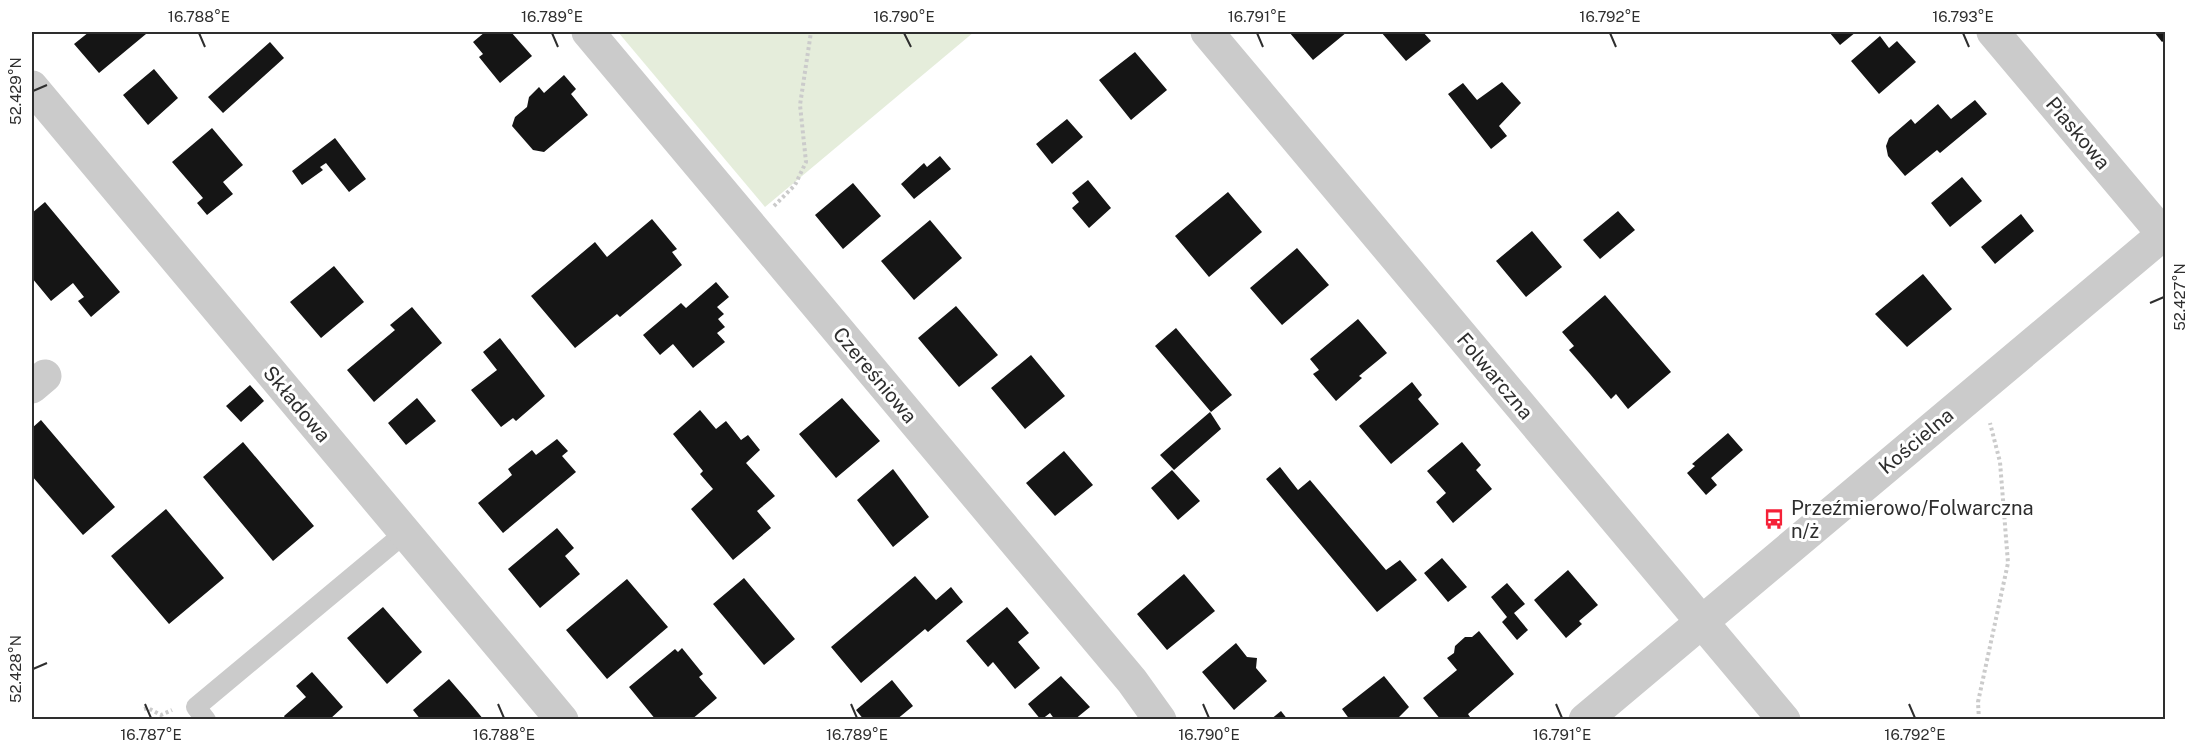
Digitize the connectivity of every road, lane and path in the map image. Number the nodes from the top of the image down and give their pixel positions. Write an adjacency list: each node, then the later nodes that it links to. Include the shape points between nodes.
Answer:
1 (588, 32): 6 (street, Czereśniowa)
2 (811, 32): 6 (path, via 800,105 806,162 795,185)
3 (1207, 32): 10 (street, Folwarczna)
4 (1993, 32): 7 (street, Piaskowa)
5 (32, 87): 9 (street, Składowa)
6 (754, 229): 13 (street, Czereśniowa, via 1132,681)
7 (2164, 233): 8 (street, Kościelna)
8 (1983, 385): 10 (street, Kościelna); 16 (path, via 2000,462 2008,563 1978,702)
9 (405, 533): 11 (lane, via 196,707); 12 (street, Składowa)
10 (1702, 621): 14 (street, Kościelna); 15 (street, Folwarczna)
11 (206, 720)
12 (562, 720)
13 (1160, 720)
14 (1585, 720)
15 (1784, 720)
16 (1979, 720)

